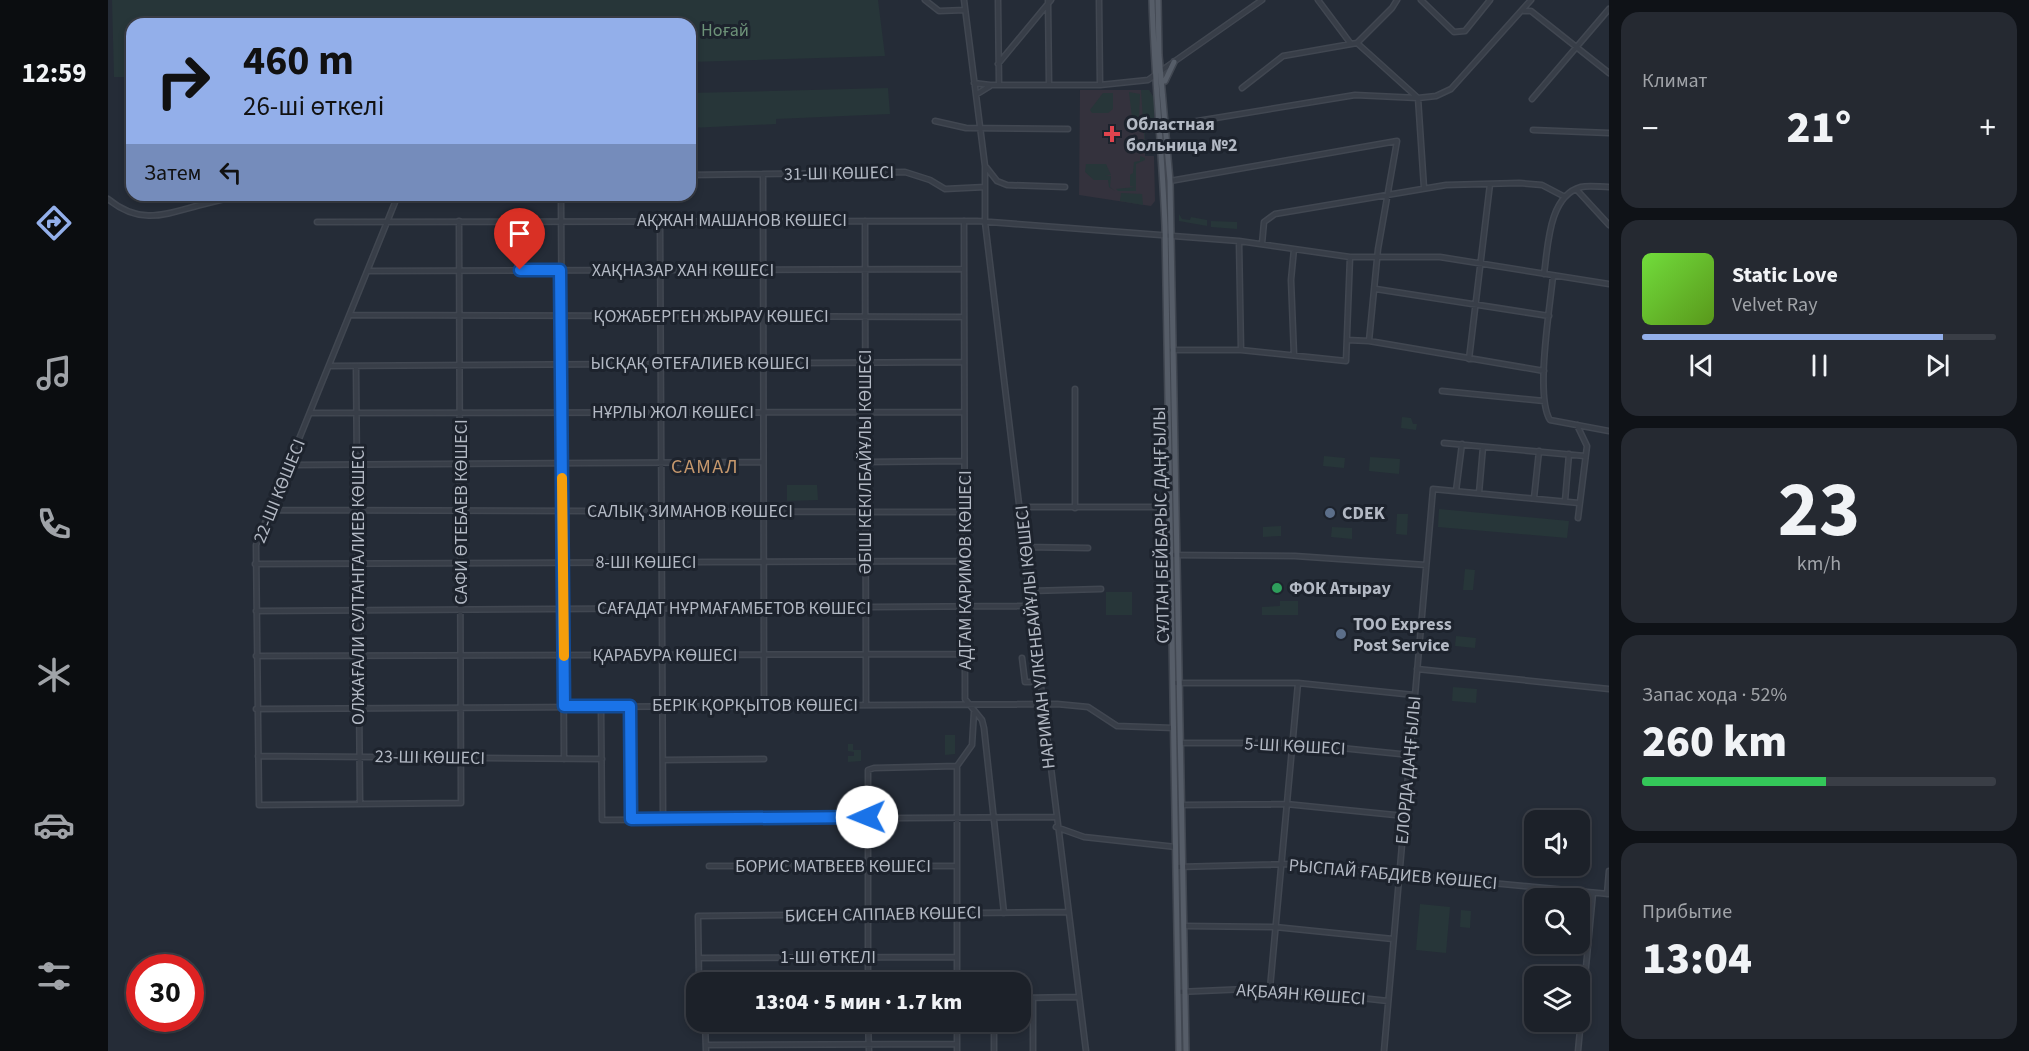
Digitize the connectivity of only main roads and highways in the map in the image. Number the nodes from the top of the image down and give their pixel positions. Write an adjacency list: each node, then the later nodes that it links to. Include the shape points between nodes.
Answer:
1 (1152, 0): 4 (main road, СҰЛТАН БЕЙБАРЫС ДАҢҒЫЛЫ)
2 (1158, 0): 4 (main road, СҰЛТАН БЕЙБАРЫС ДАҢҒЫЛЫ)
3 (1174, 62): 5 (main road, via 1166,74)
4 (1158, 73): 5 (main road, СҰЛТАН БЕЙБАРЫС ДАҢҒЫЛЫ); 6 (main road, СҰЛТАН БЕЙБАРЫС ДАҢҒЫЛЫ)
5 (1164, 92): 6 (main road, СҰЛТАН БЕЙБАРЫС ДАҢҒЫЛЫ, via 1170,181)
6 (1168, 234): 7 (main road, СҰЛТАН БЕЙБАРЫС ДАҢҒЫЛЫ)
7 (1171, 350): 8 (main road, СҰЛТАН БЕЙБАРЫС ДАҢҒЫЛЫ); 8 (main road, СҰЛТАН БЕЙБАРЫС ДАҢҒЫЛЫ, via 1170,507)
8 (1174, 555): 9 (main road, СҰЛТАН БЕЙБАРЫС ДАҢҒЫЛЫ)
9 (1176, 683): 10 (main road, СҰЛТАН БЕЙБАРЫС ДАҢҒЫЛЫ); 11 (main road, СҰЛТАН БЕЙБАРЫС ДАҢҒЫЛЫ)
10 (1179, 1051)
11 (1186, 1051)

